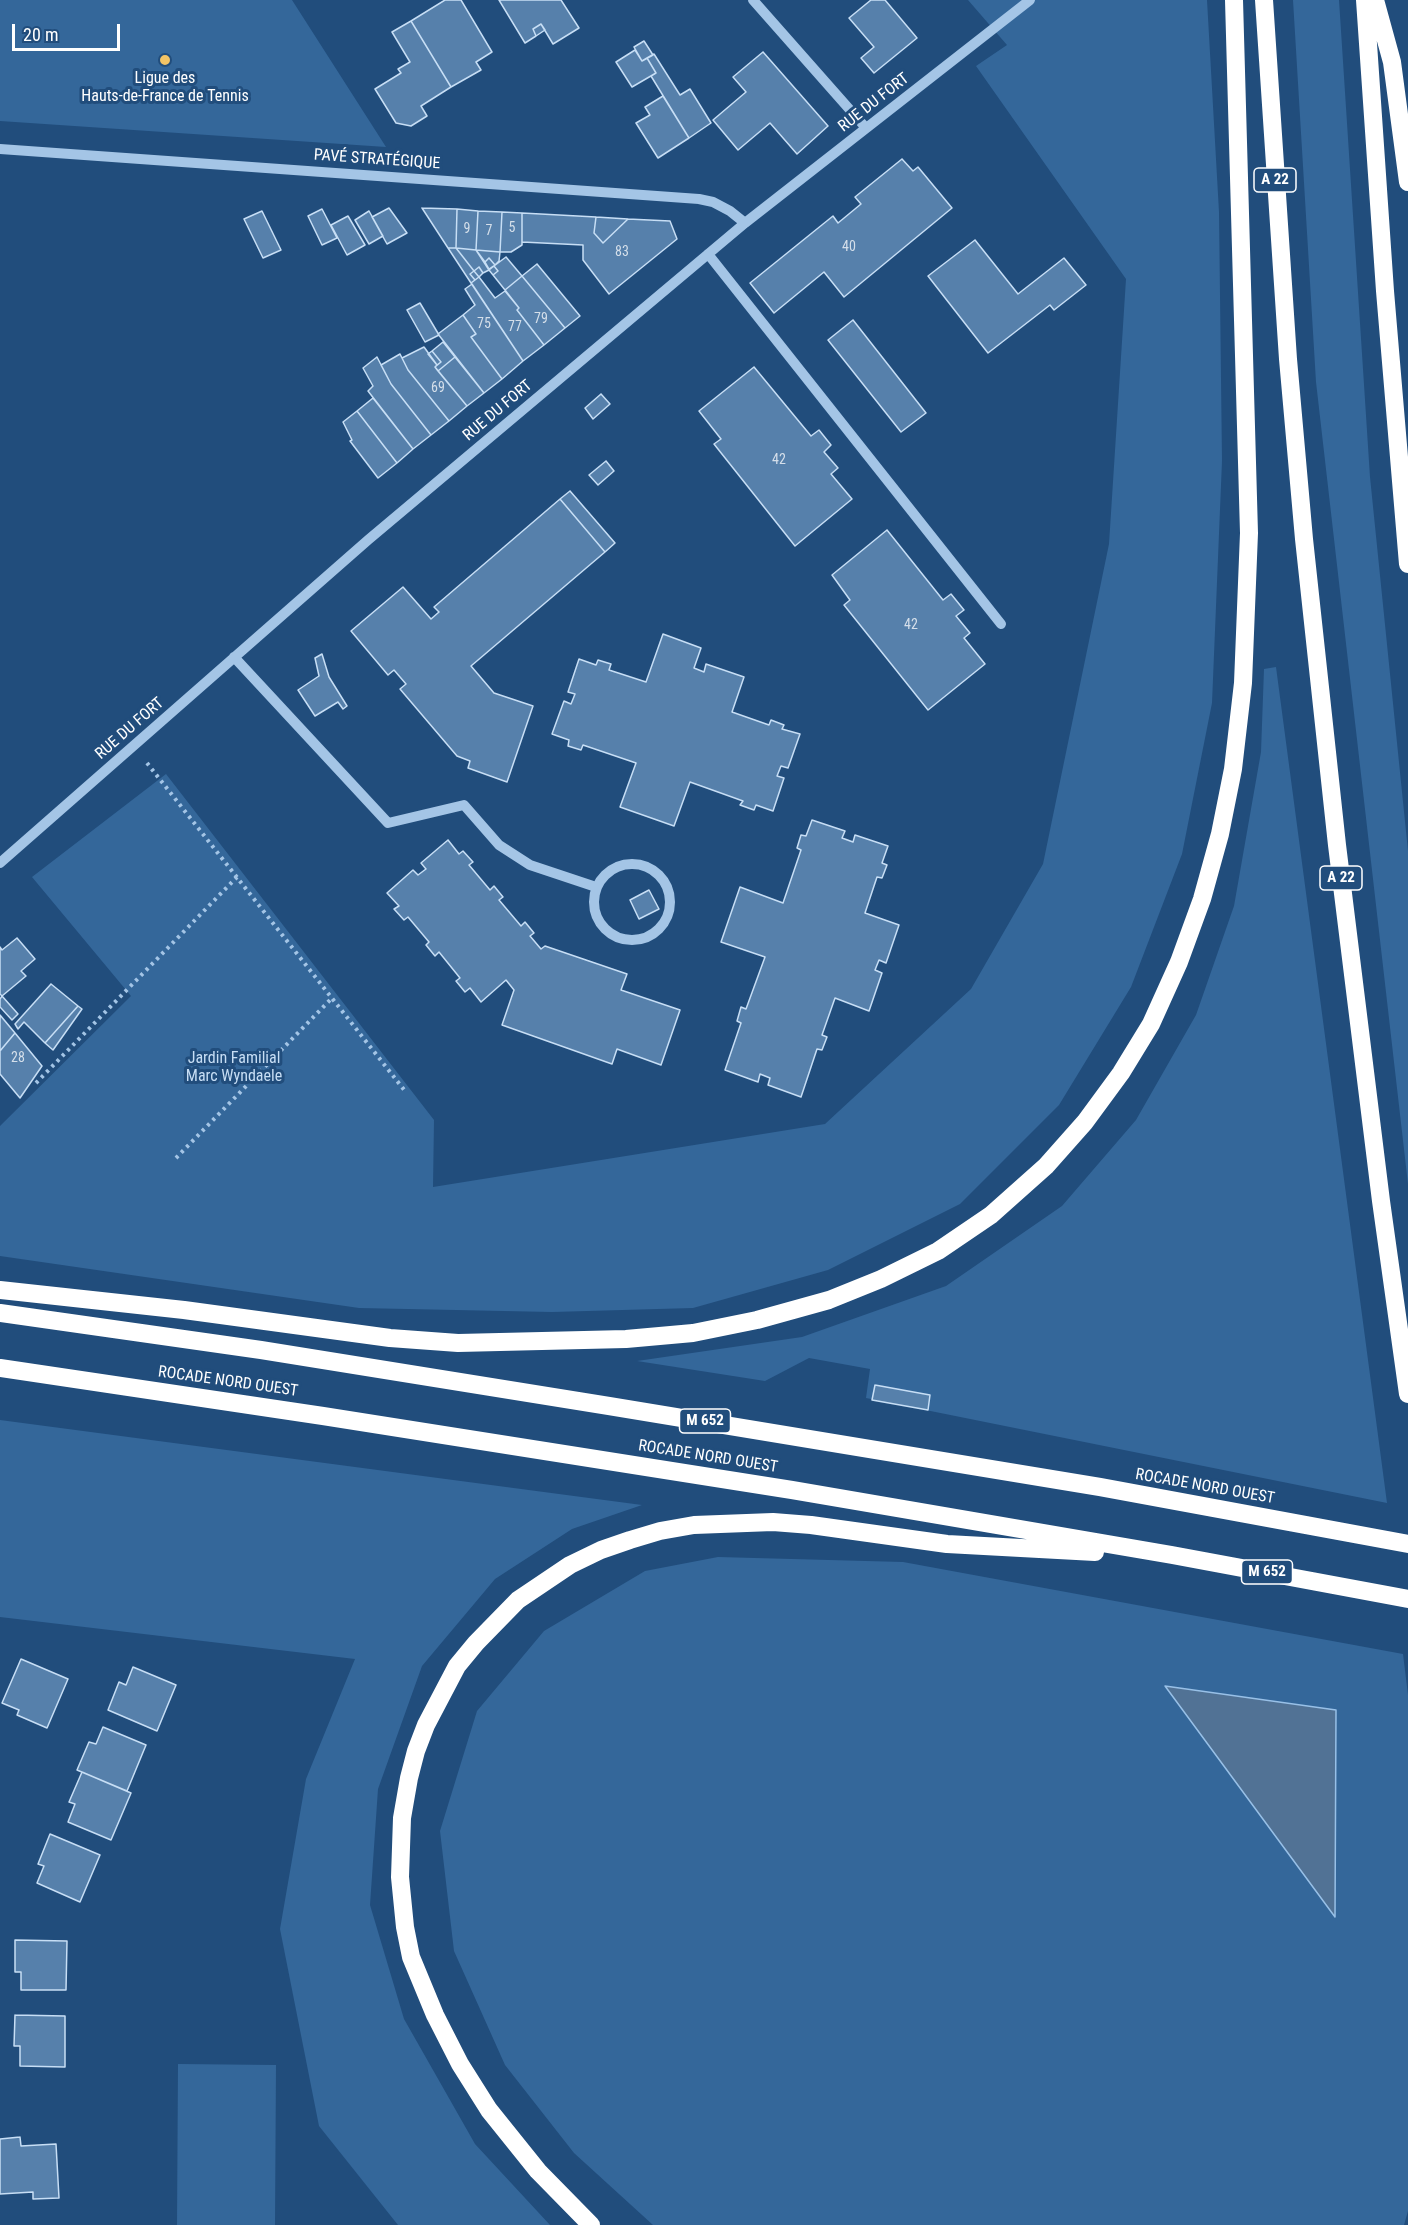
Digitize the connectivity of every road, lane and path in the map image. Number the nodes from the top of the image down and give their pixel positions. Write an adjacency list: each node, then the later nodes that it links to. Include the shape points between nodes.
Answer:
1 (753, 0): 7 (street)
2 (1030, 0): 7 (street, RUE DU FORT)
3 (1234, 0): 23 (highway, via 1249,533 1243,683 1233,769 1202,899 1151,1024 1085,1122 1046,1166 991,1215 938,1251 881,1280 829,1300 693,1333 458,1343)
4 (1264, 0): 26 (highway, A 22, via 1305,551 1336,845)
5 (1365, 0): 12 (highway)
6 (1375, 0): 9 (highway, via 1392,62)
7 (866, 128): 10 (street, RUE DU FORT)
8 (0, 148): 10 (street, PAVÉ STRATÉGIQUE, via 699,199 713,202)
9 (1408, 182)
10 (745, 223): 11 (street, RUE DU FORT)
11 (708, 254): 13 (street); 14 (street, RUE DU FORT)
12 (1408, 564)
13 (1001, 624)
14 (234, 657): 15 (street, RUE DU FORT); 18 (street, via 388,823 464,805 499,845 530,865)
15 (133, 746): 16 (street, RUE DU FORT); 17 (path)
16 (0, 863)
17 (237, 877): 19 (path); 20 (path)
18 (596, 887): 18 (street, via 596,917 616,938 646,938 667,917 668,887 646,866 617,866)
19 (332, 998): 21 (path); 22 (path)
20 (36, 1083)
21 (405, 1091)
22 (176, 1158)
23 (0, 1290)
24 (0, 1313): 27 (highway, ROCADE NORD OUEST / M 652, via 609,1406 1100,1487)
25 (0, 1368): 28 (highway, ROCADE NORD OUEST / M 652, via 792,1490)
26 (1408, 1394)
27 (1408, 1544)
28 (1172, 1555): 29 (highway, ROCADE NORD OUEST / M 652); 30 (highway, via 947,1544 773,1522 694,1525 630,1540 570,1565 518,1600 476,1643 441,1694 409,1778 400,1847 405,1927 422,1985 460,2064 510,2137)
29 (1408, 1599)
30 (591, 2225)

